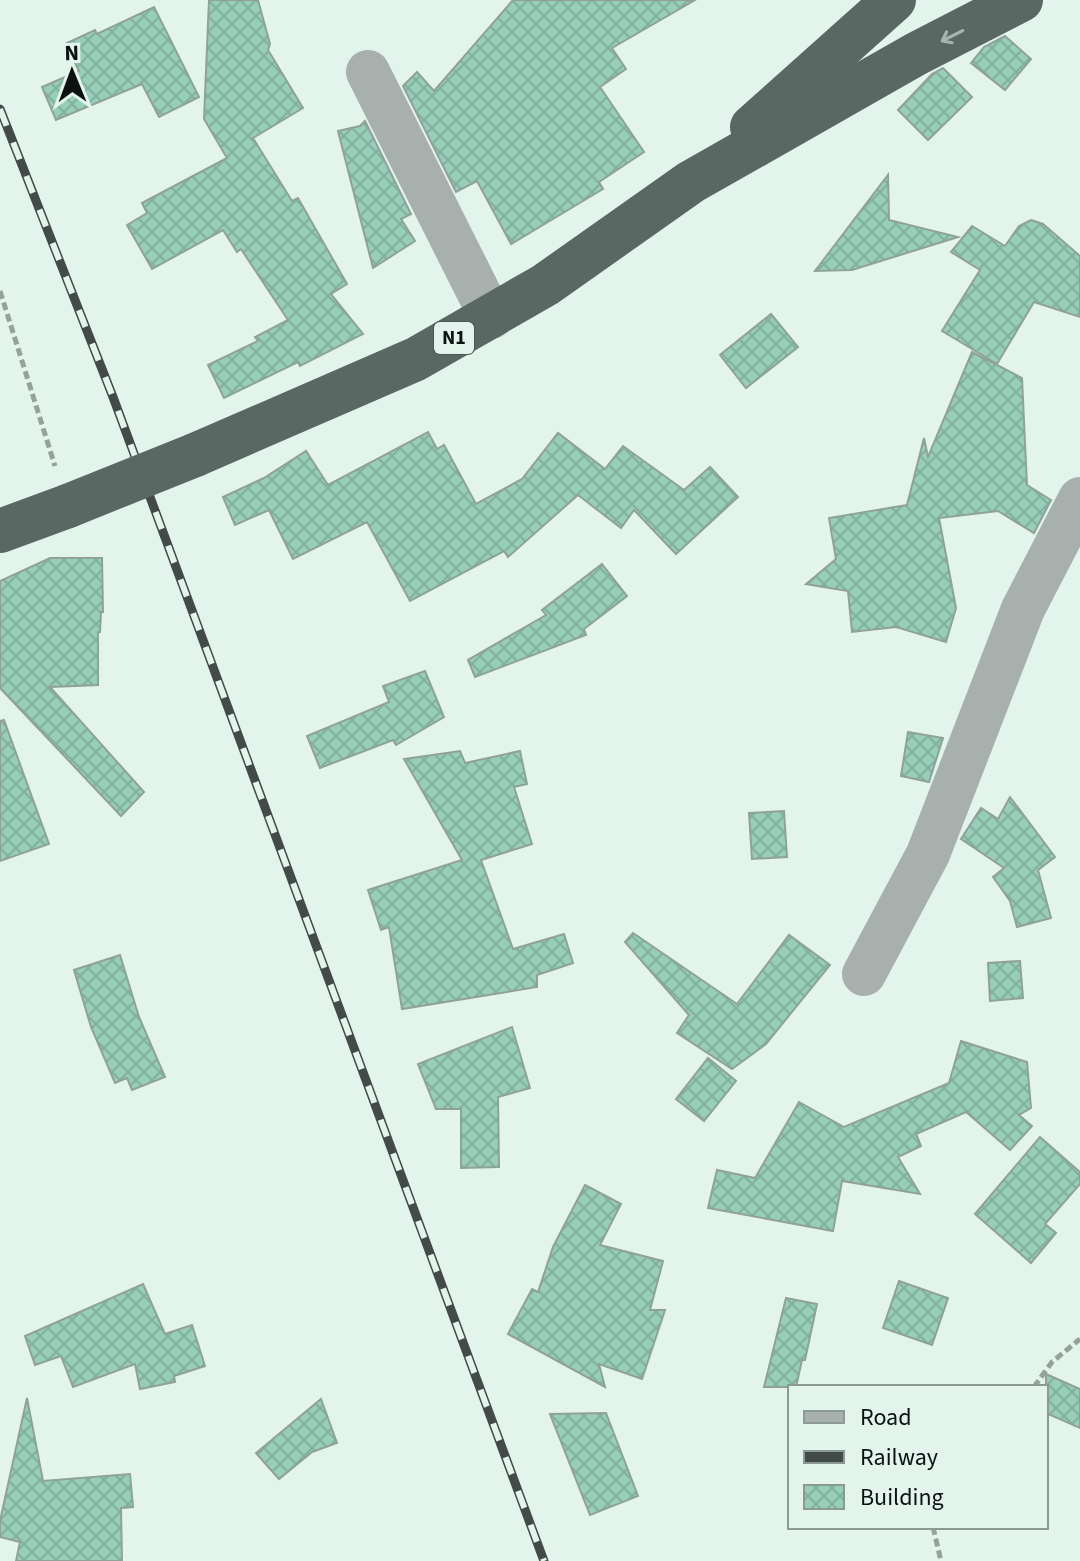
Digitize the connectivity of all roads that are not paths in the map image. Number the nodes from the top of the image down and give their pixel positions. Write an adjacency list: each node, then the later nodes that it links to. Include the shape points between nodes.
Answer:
1 (851, 0): 5 (highway)
2 (894, 0): 5 (highway, N1)
3 (1021, 0): 5 (highway, one-way to 5)
4 (368, 72): 6 (street)
5 (691, 182): 6 (highway, N1)
6 (491, 317): 8 (highway, N1, bridge, via 416,359 195,455)
7 (1080, 499): 9 (street, via 1023,609 928,854)
8 (0, 531)
9 (864, 974)

